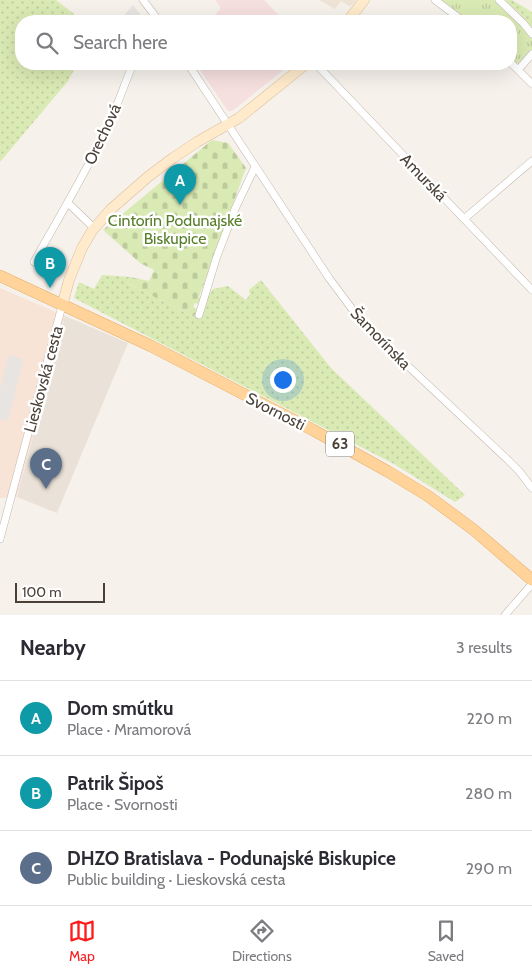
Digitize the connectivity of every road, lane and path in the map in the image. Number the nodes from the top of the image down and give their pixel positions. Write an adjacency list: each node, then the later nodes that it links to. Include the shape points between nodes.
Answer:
1 (144, 0): 5 (street)
2 (364, 0): 8 (street)
3 (434, 0): 9 (street)
4 (499, 0): 10 (street)
5 (152, 12): 6 (street); 7 (street)
6 (151, 15)
7 (154, 15)
8 (353, 15)
9 (454, 15)
10 (515, 15)
11 (517, 17): 12 (street)
12 (532, 34)
13 (532, 54): 18 (street)
14 (130, 70): 23 (street, Orechová, via 108,128)
15 (192, 70): 20 (street, Šamorínska)
16 (299, 70): 20 (street)
17 (322, 70): 24 (street, Amurská)
18 (518, 70): 19 (street)
19 (532, 84)
20 (228, 125): 22 (street, Šamorínska); 25 (street, via 165,164 119,202)
21 (532, 162): 24 (street)
22 (255, 167): 30 (street, via 219,250); 31 (street, Šamorínska, via 329,278 364,323 519,470)
23 (68, 203): 25 (street); 26 (street, Orechová)
24 (464, 219): 28 (street, Amurská)
25 (94, 228): 29 (street, via 70,276)
26 (34, 262)
27 (0, 276): 29 (main road, Svornosti / 63)
28 (532, 290)
29 (62, 306): 32 (street, Lieskovská cesta); 33 (main road, Svornosti / 63, via 151,346 387,470 474,530)
30 (199, 315)
31 (532, 488)
32 (0, 539)
33 (532, 580)
34 (532, 584): 35 (street)
35 (505, 615)

